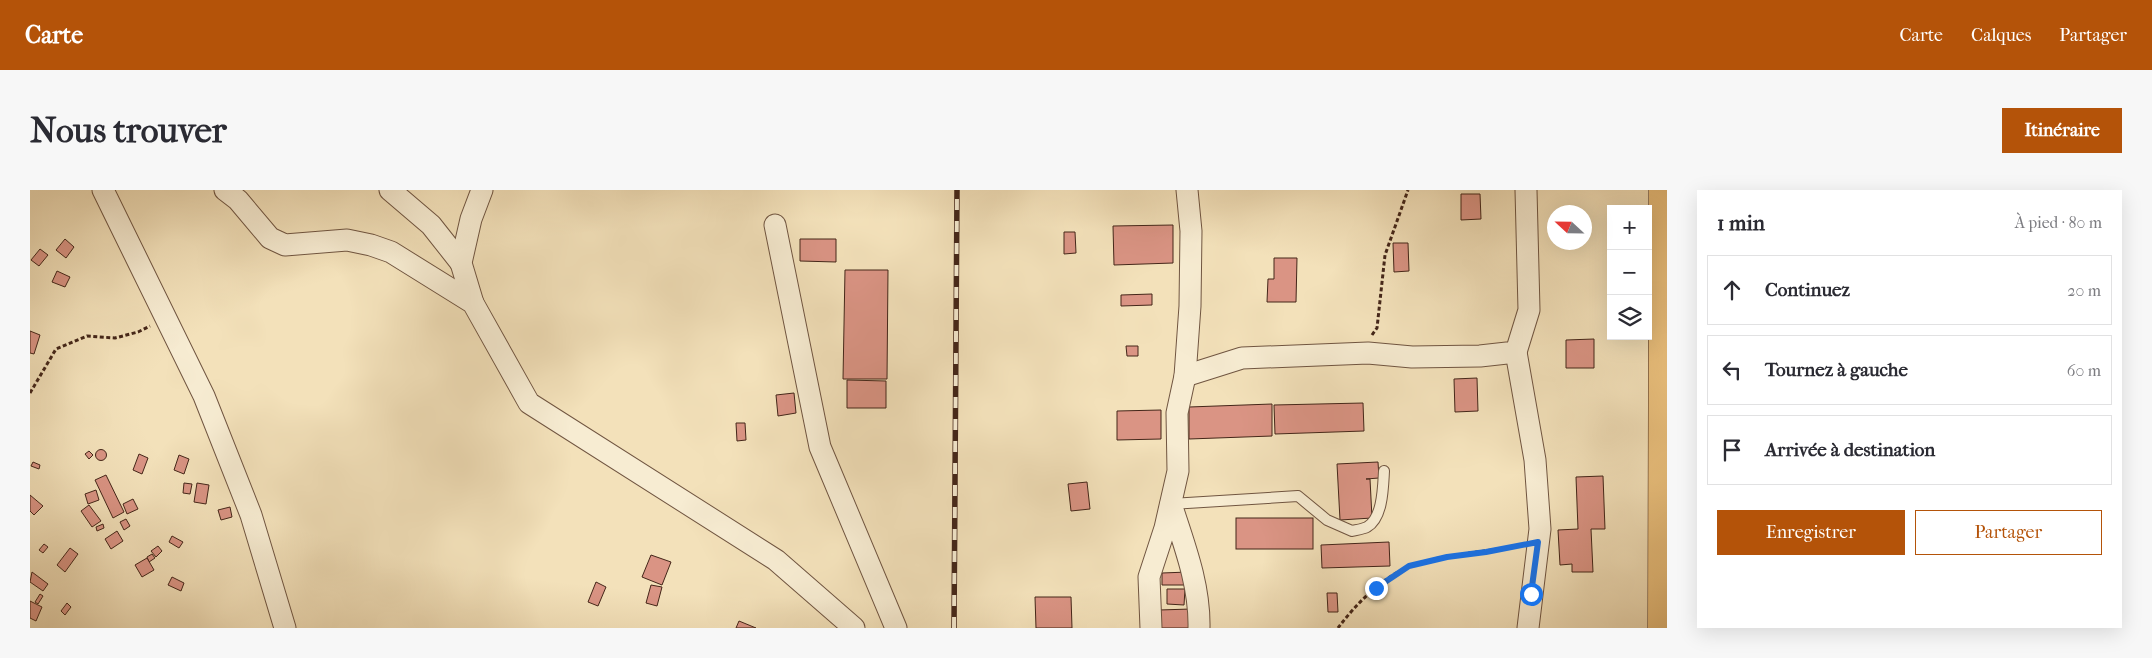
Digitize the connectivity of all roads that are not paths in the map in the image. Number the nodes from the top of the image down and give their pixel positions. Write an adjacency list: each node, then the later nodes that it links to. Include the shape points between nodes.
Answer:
1 (103, 190): 16 (street, via 204,396 252,515)
2 (390, 190): 9 (street, via 431,225)
3 (482, 190): 9 (street, via 471,219)
4 (1187, 190): 12 (street, via 1191,231)
5 (1526, 190): 11 (street, via 1529,310)
6 (1663, 190): 15 (highway)
7 (232, 193): 10 (street, via 270,238 284,245 347,240 391,252)
8 (775, 225): 18 (street, via 820,447)
9 (461, 263): 10 (street)
10 (473, 304): 17 (street, via 529,402 776,560)
11 (1516, 352): 12 (street, via 1480,356 1359,354 1242,358); 21 (street, via 1535,460 1540,530)
12 (1185, 376): 14 (street, via 1176,413 1178,471)
13 (1384, 471): 14 (lane, via 1380,504 1373,520 1368,526 1352,531 1326,520 1298,496)
14 (1171, 504): 19 (street, via 1149,577); 20 (street, via 1190,562)
15 (1665, 511): 22 (highway)
16 (285, 628)
17 (854, 628)
18 (896, 628)
19 (1151, 628)
20 (1199, 628)
21 (1528, 628)
22 (1662, 628)

